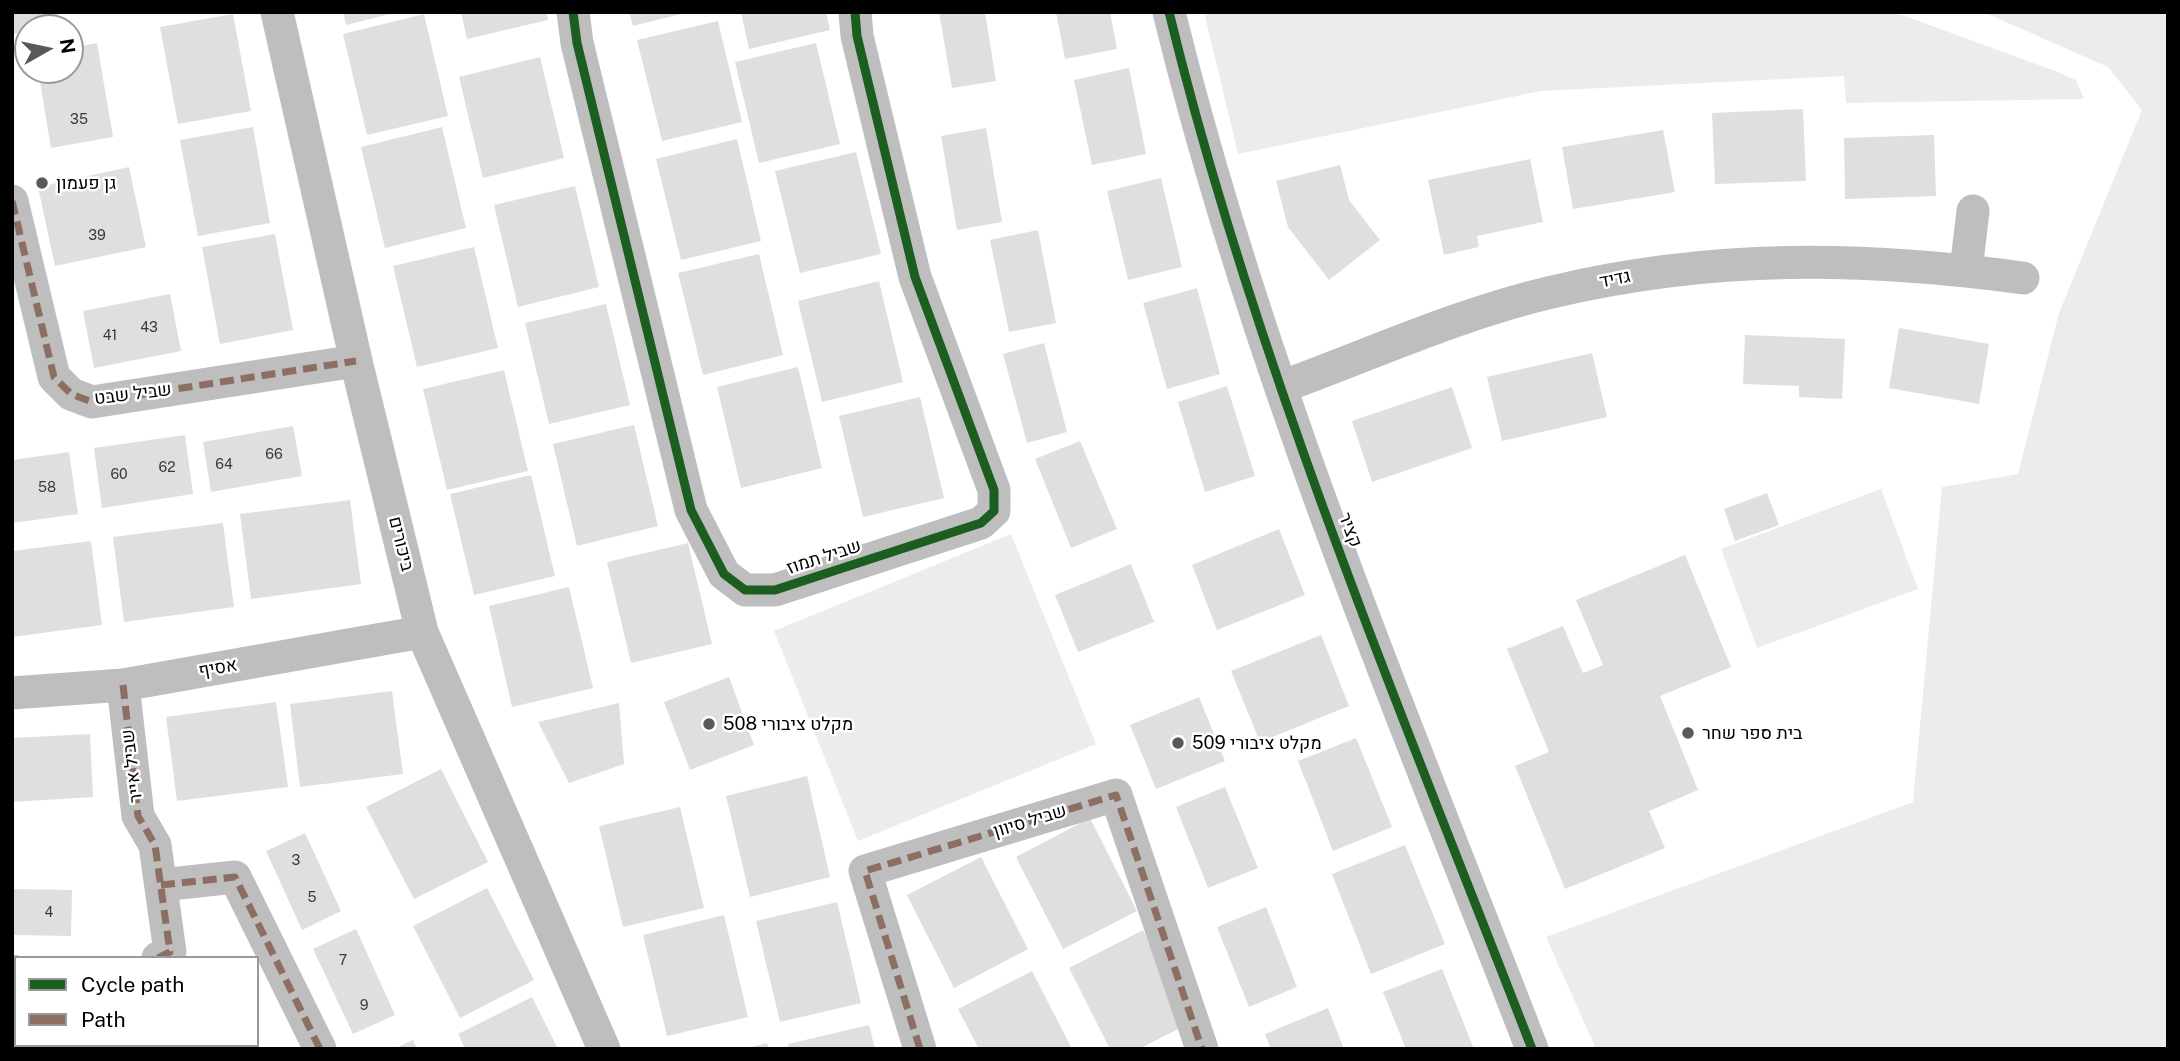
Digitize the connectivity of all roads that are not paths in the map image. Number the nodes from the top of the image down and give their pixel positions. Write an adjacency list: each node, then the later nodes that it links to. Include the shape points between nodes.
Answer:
1 (278, 12): 9 (street, ביכורים)
2 (573, 12): 3 (street, שביל תמוז, via 691,510 724,574 744,590 775,590 981,523 994,511 994,490 915,276)
3 (855, 12)
4 (1169, 12): 10 (street, קציר, via 1188,92)
5 (12, 201): 9 (street, שביל שבט, via 54,377 71,394 92,402)
6 (1973, 211): 7 (street)
7 (1966, 270): 8 (street, גדיד); 10 (street, גדיד, via 1846,260 1767,261 1646,274 1551,292)
8 (2023, 278)
9 (356, 360): 11 (street, ביכורים)
10 (1281, 387): 20 (street, קציר)
11 (422, 632): 12 (street, אסיף); 17 (street, ביכורים)
12 (123, 684): 13 (street, אסיף); 14 (street, שביל אייר, via 138,816 155,845)
13 (12, 693)
14 (161, 885): 15 (street, שביל אייר, via 170,952); 16 (street, via 235,877)
15 (162, 956)
16 (320, 1049)
17 (604, 1049)
18 (920, 1049): 19 (street, שביל סיוון, via 865,872 1116,795)
19 (1202, 1049)
20 (1532, 1049)

